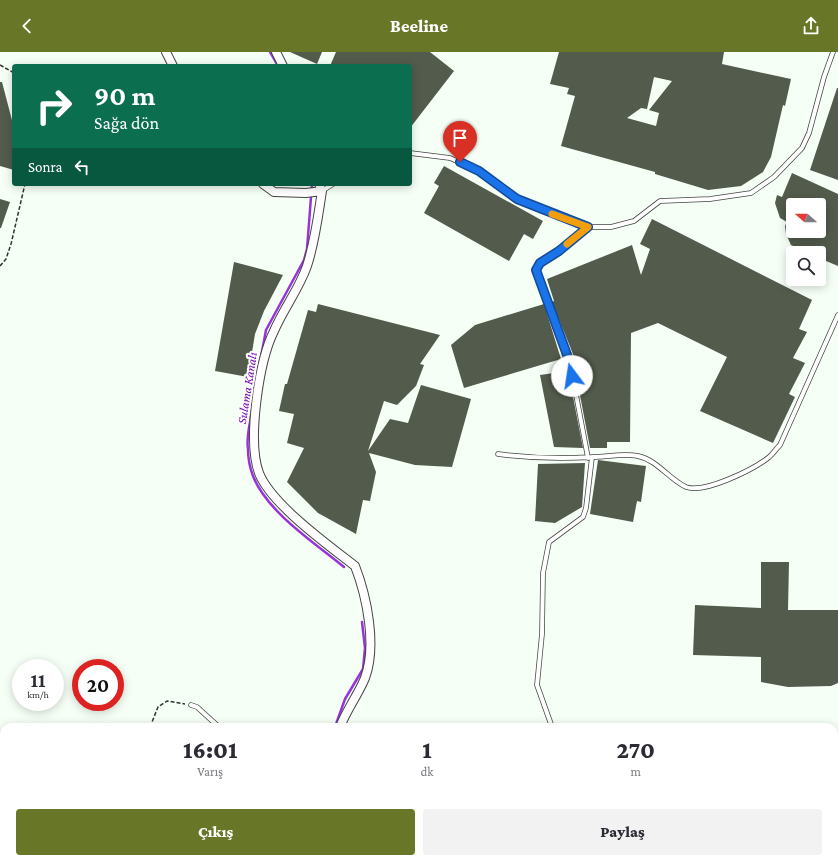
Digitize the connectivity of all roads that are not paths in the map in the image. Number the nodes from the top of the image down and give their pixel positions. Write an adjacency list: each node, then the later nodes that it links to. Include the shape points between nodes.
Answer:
1 (166, 52): 4 (street)
2 (276, 52): 5 (street)
3 (833, 52): 9 (lane, via 810,133 802,148 774,177 751,193 710,199 660,201 634,221 611,227)
4 (173, 64)
5 (282, 64)
6 (412, 153): 9 (lane, via 450,158 479,171 517,199)
7 (266, 186): 8 (street, via 274,192 306,193)
8 (320, 188): 15 (street, via 313,244 307,266 298,290 273,332 257,388 254,444 259,474 270,490 297,519 354,566 359,576 369,626 370,654 366,676)
9 (588, 227): 12 (lane, via 540,263 536,270 570,363)
10 (838, 315): 12 (lane, via 780,445 768,458 734,477 696,490 638,456)
11 (498, 454): 12 (lane, via 531,459)
12 (590, 458): 16 (lane, via 583,517 549,542 543,574 542,634 537,685)
13 (191, 705): 14 (lane, via 197,707)
14 (215, 723)
15 (342, 723)
16 (551, 723)

